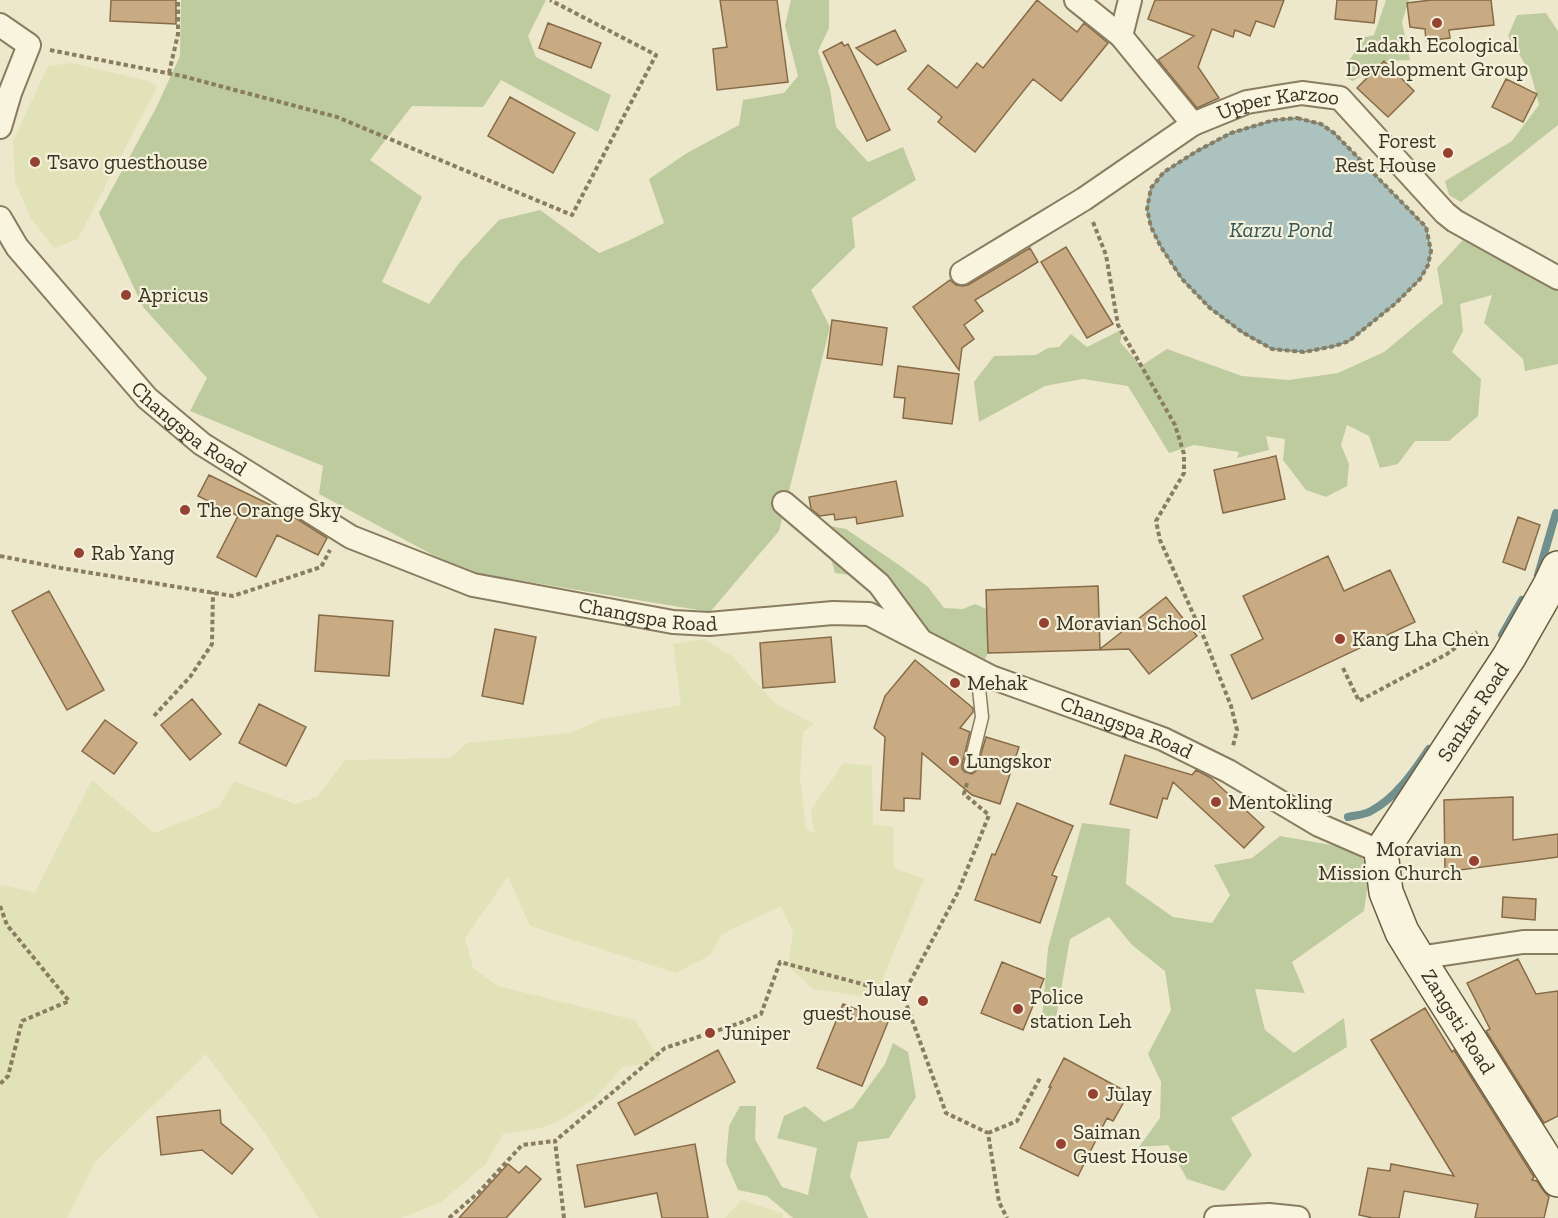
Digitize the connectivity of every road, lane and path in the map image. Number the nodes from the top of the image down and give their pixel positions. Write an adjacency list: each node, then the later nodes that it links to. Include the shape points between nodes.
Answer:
1 (178, 0): 8 (path, via 178,34)
2 (550, 0): 8 (path, via 656,55 572,215 337,117)
3 (1076, 0): 6 (street, Upper Karzoo)
4 (1130, 0): 6 (street)
5 (0, 25): 7 (street)
6 (1121, 36): 9 (street, Upper Karzoo)
7 (29, 45): 8 (path); 10 (street)
8 (169, 74)
9 (1192, 124): 11 (street); 15 (street, Upper Karzoo, via 1247,102 1302,93 1340,98 1450,217)
10 (0, 127)
11 (1084, 199): 14 (street); 27 (path, via 1106,255 1118,325 1175,425 1184,454 1184,473 1156,520 1160,540 1232,706 1237,730)
12 (1147, 209): 12 (path, via 1151,227 1182,279 1242,333 1272,349 1304,352 1349,341 1420,279 1431,251 1425,227 1334,133 1321,124 1297,118 1274,120 1231,133 1197,151 1164,172 1151,188)
13 (0, 219): 17 (street, Changspa Road, via 17,247 147,398 202,444)
14 (962, 273)
15 (1558, 278)
16 (784, 503): 22 (street, via 879,584)
17 (341, 531): 20 (path, via 321,567 233,596); 22 (street, Changspa Road, via 473,585 674,622 709,624 833,613 869,614)
18 (0, 556): 20 (path)
19 (1558, 568): 28 (main road, Sankar Road, via 1509,657)
20 (213, 592): 25 (path, via 212,644 190,677)
21 (1477, 632): 23 (path, via 1447,654 1359,701)
22 (921, 641): 24 (street, Changspa Road)
23 (1343, 668)
24 (977, 670): 26 (lane, via 982,717); 27 (street, Changspa Road, via 1163,739)
25 (154, 716)
26 (970, 766): 32 (path, via 964,794 989,815 958,892)
27 (1228, 771): 28 (street, Changspa Road, via 1319,825)
28 (1381, 852): 31 (main road, Zangsti Road, via 1386,892 1402,932)
29 (0, 906): 34 (path, via 7,924 69,1002 22,1021 8,1076)
30 (1558, 942): 31 (street, via 1523,942)
31 (1418, 958): 37 (main road, Zangsti Road, via 1543,1141)
32 (903, 995): 35 (path, via 946,1113); 36 (path, via 780,962 761,1014 665,1048)
33 (1040, 1078): 35 (path, via 1017,1121)
34 (0, 1084)
35 (988, 1133): 40 (path, via 999,1202)
36 (555, 1141): 38 (path, via 522,1145); 39 (path)
37 (1558, 1180)
38 (449, 1218)
39 (564, 1218)
40 (1007, 1218)
41 (1216, 1218): 42 (street)
42 (1298, 1218)

